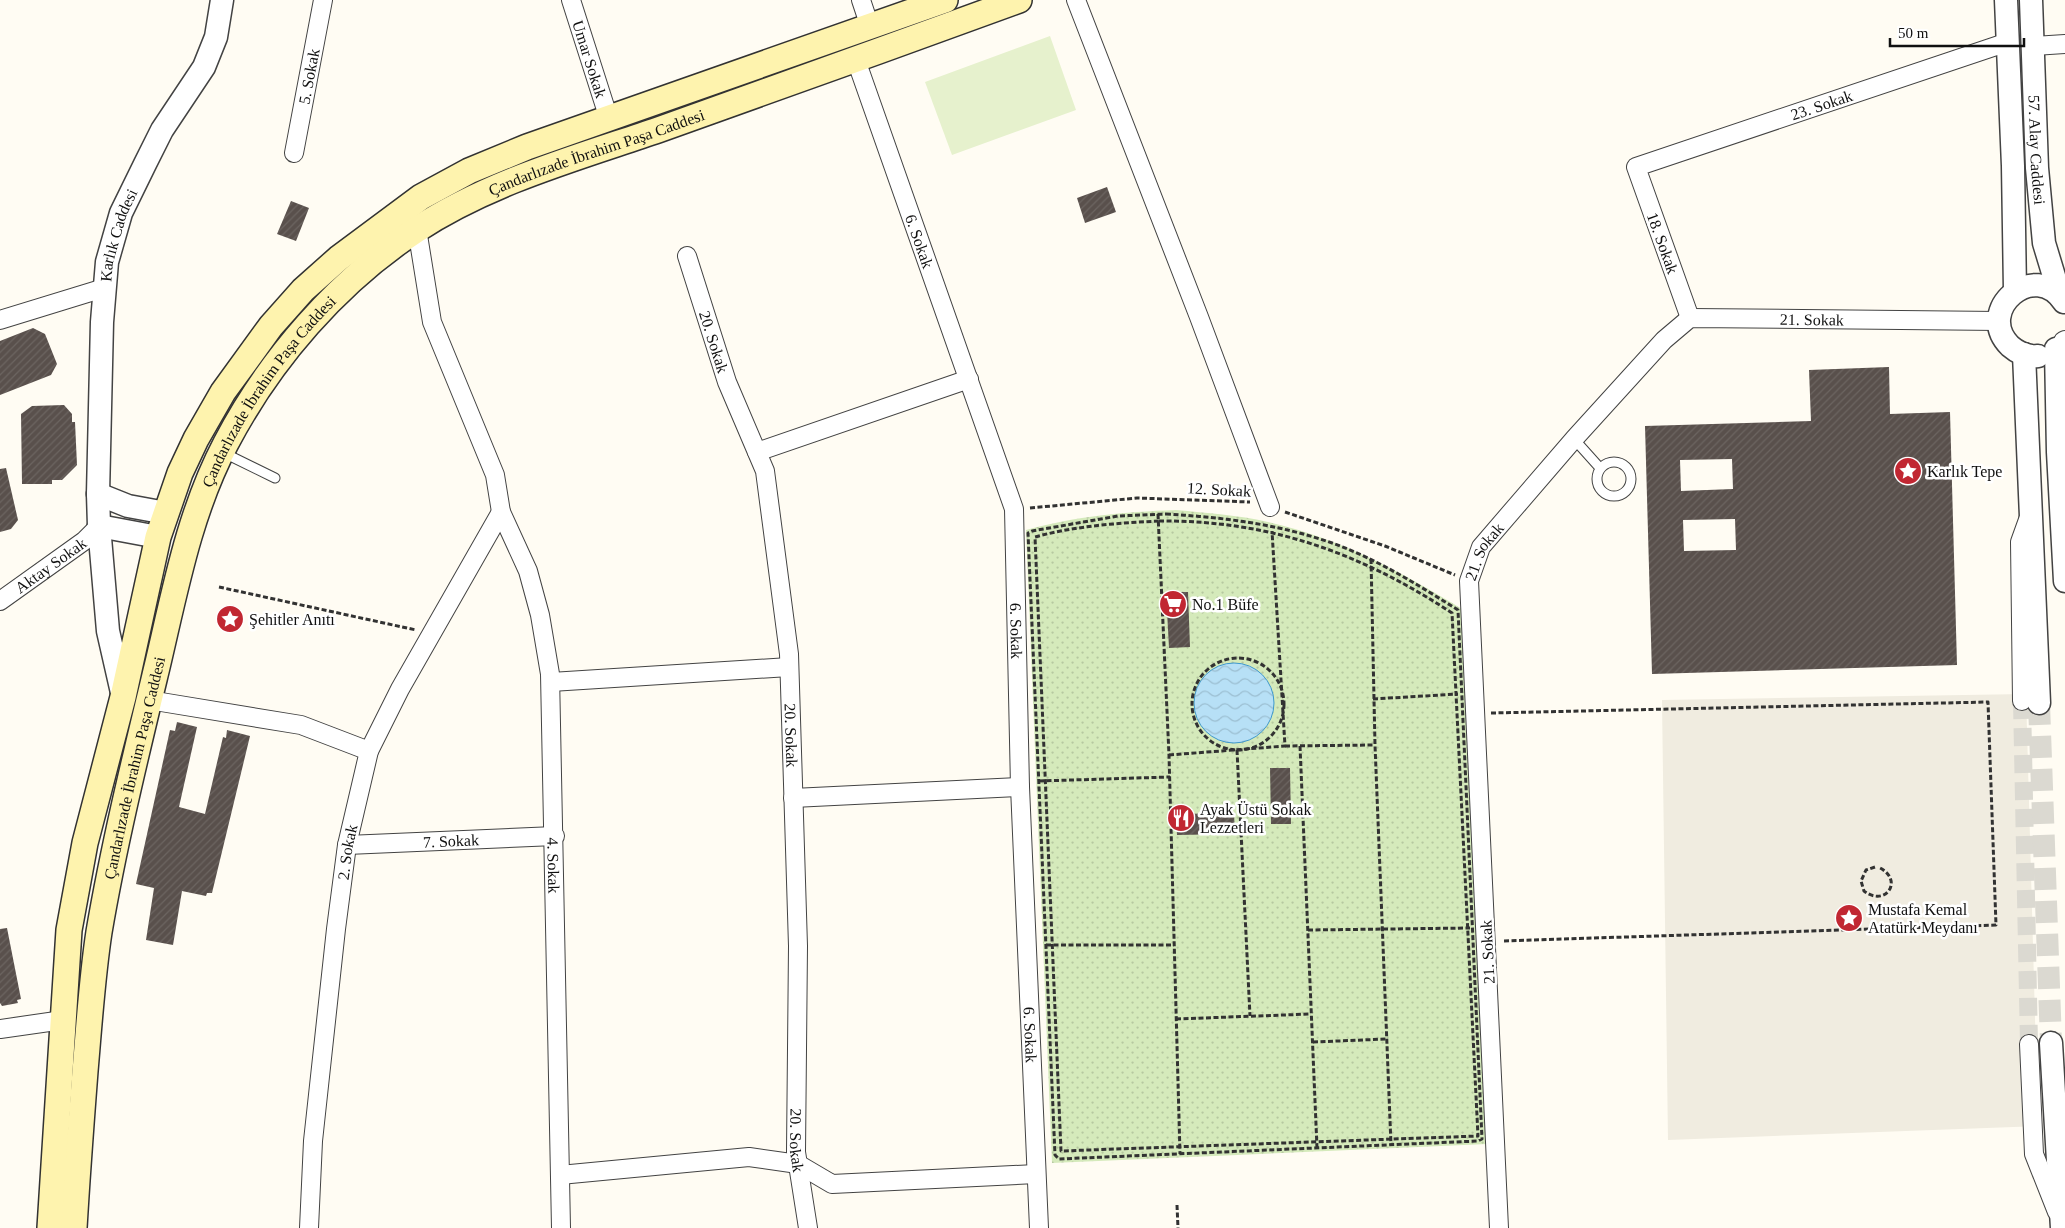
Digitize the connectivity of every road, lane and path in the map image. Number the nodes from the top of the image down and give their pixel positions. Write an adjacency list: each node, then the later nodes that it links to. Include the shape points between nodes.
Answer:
1 (222, 0): 20 (street, Karlık Caddesi, via 216,37 204,66 162,130 121,213 107,262)
2 (323, 0): 16 (street, 5. Sokak)
3 (571, 0): 15 (street, Umar Sokak)
4 (861, 0): 10 (street)
5 (945, 0): 10 (main road, Çandarlızade İbrahim Paşa Caddesi)
6 (1020, 0): 14 (main road, Çandarlızade İbrahim Paşa Caddesi)
7 (1076, 0): 35 (street)
8 (2006, 0): 11 (street, 57. Alay Caddesi)
9 (2032, 0): 13 (street, 57. Alay Caddesi)
10 (870, 27): 15 (main road, Çandarlızade İbrahim Paşa Caddesi)
11 (2008, 42): 17 (street, 23. Sokak); 21 (street, 57. Alay Caddesi)
12 (2065, 44): 13 (street)
13 (2034, 46): 22 (street, 57. Alay Caddesi, via 2037,168 2044,237)
14 (856, 60): 18 (main road, Çandarlızade İbrahim Paşa Caddesi, via 564,162 450,209); 28 (street, 6. Sokak)
15 (610, 119): 38 (main road, Çandarlızade İbrahim Paşa Caddesi, via 527,147 469,171 421,197 346,252 302,290 223,392 196,439)
16 (294, 153)
17 (1636, 167): 23 (street, 18. Sokak)
18 (417, 229): 30 (main road, Çandarlızade İbrahim Paşa Caddesi, via 378,256 304,329 259,387); 37 (street, 4. Sokak, via 432,322 495,475)
19 (688, 256): 31 (street, 20. Sokak, via 727,382)
20 (104, 288): 24 (street); 34 (street, Karlık Caddesi)
21 (2015, 291): 22 (street, via 2026,286 2039,286 2050,289); 25 (street, via 2004,304)
22 (2063, 300)
23 (1690, 318): 25 (street, 21. Sokak); 29 (street, 21. Sokak, via 1664,340)
24 (0, 320)
25 (1999, 320): 27 (street, via 2006,342)
26 (2062, 342): 27 (street, via 2040,355); 49 (street, via 2058,452)
27 (2024, 354): 61 (street, via 2030,514)
28 (969, 379): 31 (street); 36 (street, 6. Sokak)
29 (1574, 439): 32 (lane); 48 (street, 21. Sokak, via 1481,547)
30 (222, 452): 33 (lane); 45 (main road, Çandarlızade İbrahim Paşa Caddesi, via 201,498)
31 (758, 452): 53 (street, 20. Sokak, via 765,471)
32 (1600, 468)
33 (274, 478)
34 (98, 494): 38 (street, via 128,506); 41 (street, Karlık Caddesi)
35 (1270, 507): 36 (path, 12. Sokak, via 1256,502 1137,498); 48 (path, 12. Sokak, via 1386,546)
36 (1014, 509): 72 (street, 6. Sokak)
37 (501, 512): 54 (street, 4. Sokak, via 528,571 540,615); 67 (street, 2. Sokak, via 400,689)
38 (166, 513): 44 (main road, Çandarlızade İbrahim Paşa Caddesi)
39 (1158, 514): 40 (path); 42 (path, via 1209,516); 71 (path, via 1118,516 1028,533)
40 (1158, 521): 43 (path, via 1227,525); 68 (path); 70 (path, via 1090,526 1035,537)
41 (99, 526): 44 (street); 51 (street, Aktay Sokak, via 84,541); 57 (street, Karlık Caddesi, via 108,631)
42 (1272, 526): 43 (path); 46 (path, via 1321,539)
43 (1272, 532): 47 (path); 58 (path)
44 (158, 537): 45 (main road); 57 (main road, Çandarlızade İbrahim Paşa Caddesi)
45 (187, 542): 60 (main road, Çandarlızade İbrahim Paşa Caddesi)
46 (1371, 560): 47 (path); 56 (path, via 1458,610)
47 (1371, 566): 55 (path, via 1420,592 1452,614); 59 (path)
48 (1469, 581): 62 (street, 21. Sokak)
49 (2065, 581)
50 (219, 587): 52 (path)
51 (0, 601)
52 (416, 630)
53 (789, 667): 54 (street); 73 (street, 20. Sokak)
54 (550, 682): 74 (street, 4. Sokak)
55 (1456, 694): 56 (path); 59 (path); 77 (path)
56 (1462, 694): 77 (path)
57 (122, 697): 87 (main road, Çandarlızade İbrahim Paşa Caddesi, via 85,843 71,921)
58 (1283, 699): 64 (path); 66 (path, via 1275,731 1259,745); 66 (path, via 1275,678 1258,663 1236,658 1215,664 1207,671 1195,688 1192,710 1195,720 1207,739 1226,749)
59 (1373, 699): 63 (path)
60 (149, 700): 67 (street, via 301,724); 104 (main road, Çandarlızade İbrahim Paşa Caddesi, via 100,931 91,995)
61 (2031, 702)
62 (1476, 714): 80 (street, 21. Sokak); 80 (path, via 1988,702 1996,926)
63 (1375, 745): 65 (path); 79 (path)
64 (1285, 746): 65 (path); 66 (path)
65 (1300, 746): 78 (path)
66 (1237, 750): 68 (path); 85 (path)
67 (369, 751): 75 (street, 2. Sokak)
68 (1169, 756): 69 (path)
69 (1170, 777): 70 (path); 83 (path)
70 (1046, 781): 71 (path); 82 (path)
71 (1039, 782): 81 (path)
72 (1020, 787): 73 (street); 99 (street, 6. Sokak)
73 (793, 798): 98 (street, 20. Sokak, via 798,946)
74 (554, 836): 75 (street, 7. Sokak); 100 (street, 4. Sokak)
75 (347, 845): 105 (street, 2. Sokak, via 313,1141)
76 (1876, 867): 76 (path, via 1866,870 1862,885 1868,894 1879,897 1890,889 1891,878)
77 (1470, 928): 79 (path); 92 (path, via 1478,1136); 94 (path, via 1482,1139)
78 (1308, 930): 79 (path); 84 (path)
79 (1382, 930): 89 (path)
80 (1486, 941): 110 (street, 21. Sokak)
81 (1046, 945): 82 (path); 97 (path, via 1055,1155 1059,1159)
82 (1053, 945): 83 (path); 95 (path, via 1061,1152)
83 (1174, 945): 86 (path)
84 (1311, 1014): 85 (path); 90 (path)
85 (1250, 1016): 86 (path)
86 (1176, 1019): 95 (path)
87 (64, 1020): 88 (street); 103 (main road, Çandarlızade İbrahim Paşa Caddesi)
88 (0, 1029)
89 (1387, 1038): 90 (path); 92 (path)
90 (1313, 1042): 93 (path)
91 (2040, 1044): 102 (street)
92 (1391, 1139): 93 (path); 94 (path)
93 (1317, 1142): 95 (path); 96 (path)
94 (1391, 1145): 96 (path)
95 (1180, 1147): 97 (path)
96 (1317, 1148): 97 (path)
97 (1180, 1154)
98 (798, 1164): 99 (street, via 832,1184); 100 (street, via 749,1158); 107 (street, 20. Sokak)
99 (1036, 1174): 108 (street, 6. Sokak)
100 (560, 1175): 106 (street, 4. Sokak)
101 (1177, 1205): 109 (path)
102 (2061, 1225)
103 (50, 1228)
104 (74, 1228)
105 (309, 1228)
106 (561, 1228)
107 (808, 1228)
108 (1039, 1228)
109 (1178, 1228)
110 (1499, 1228)

